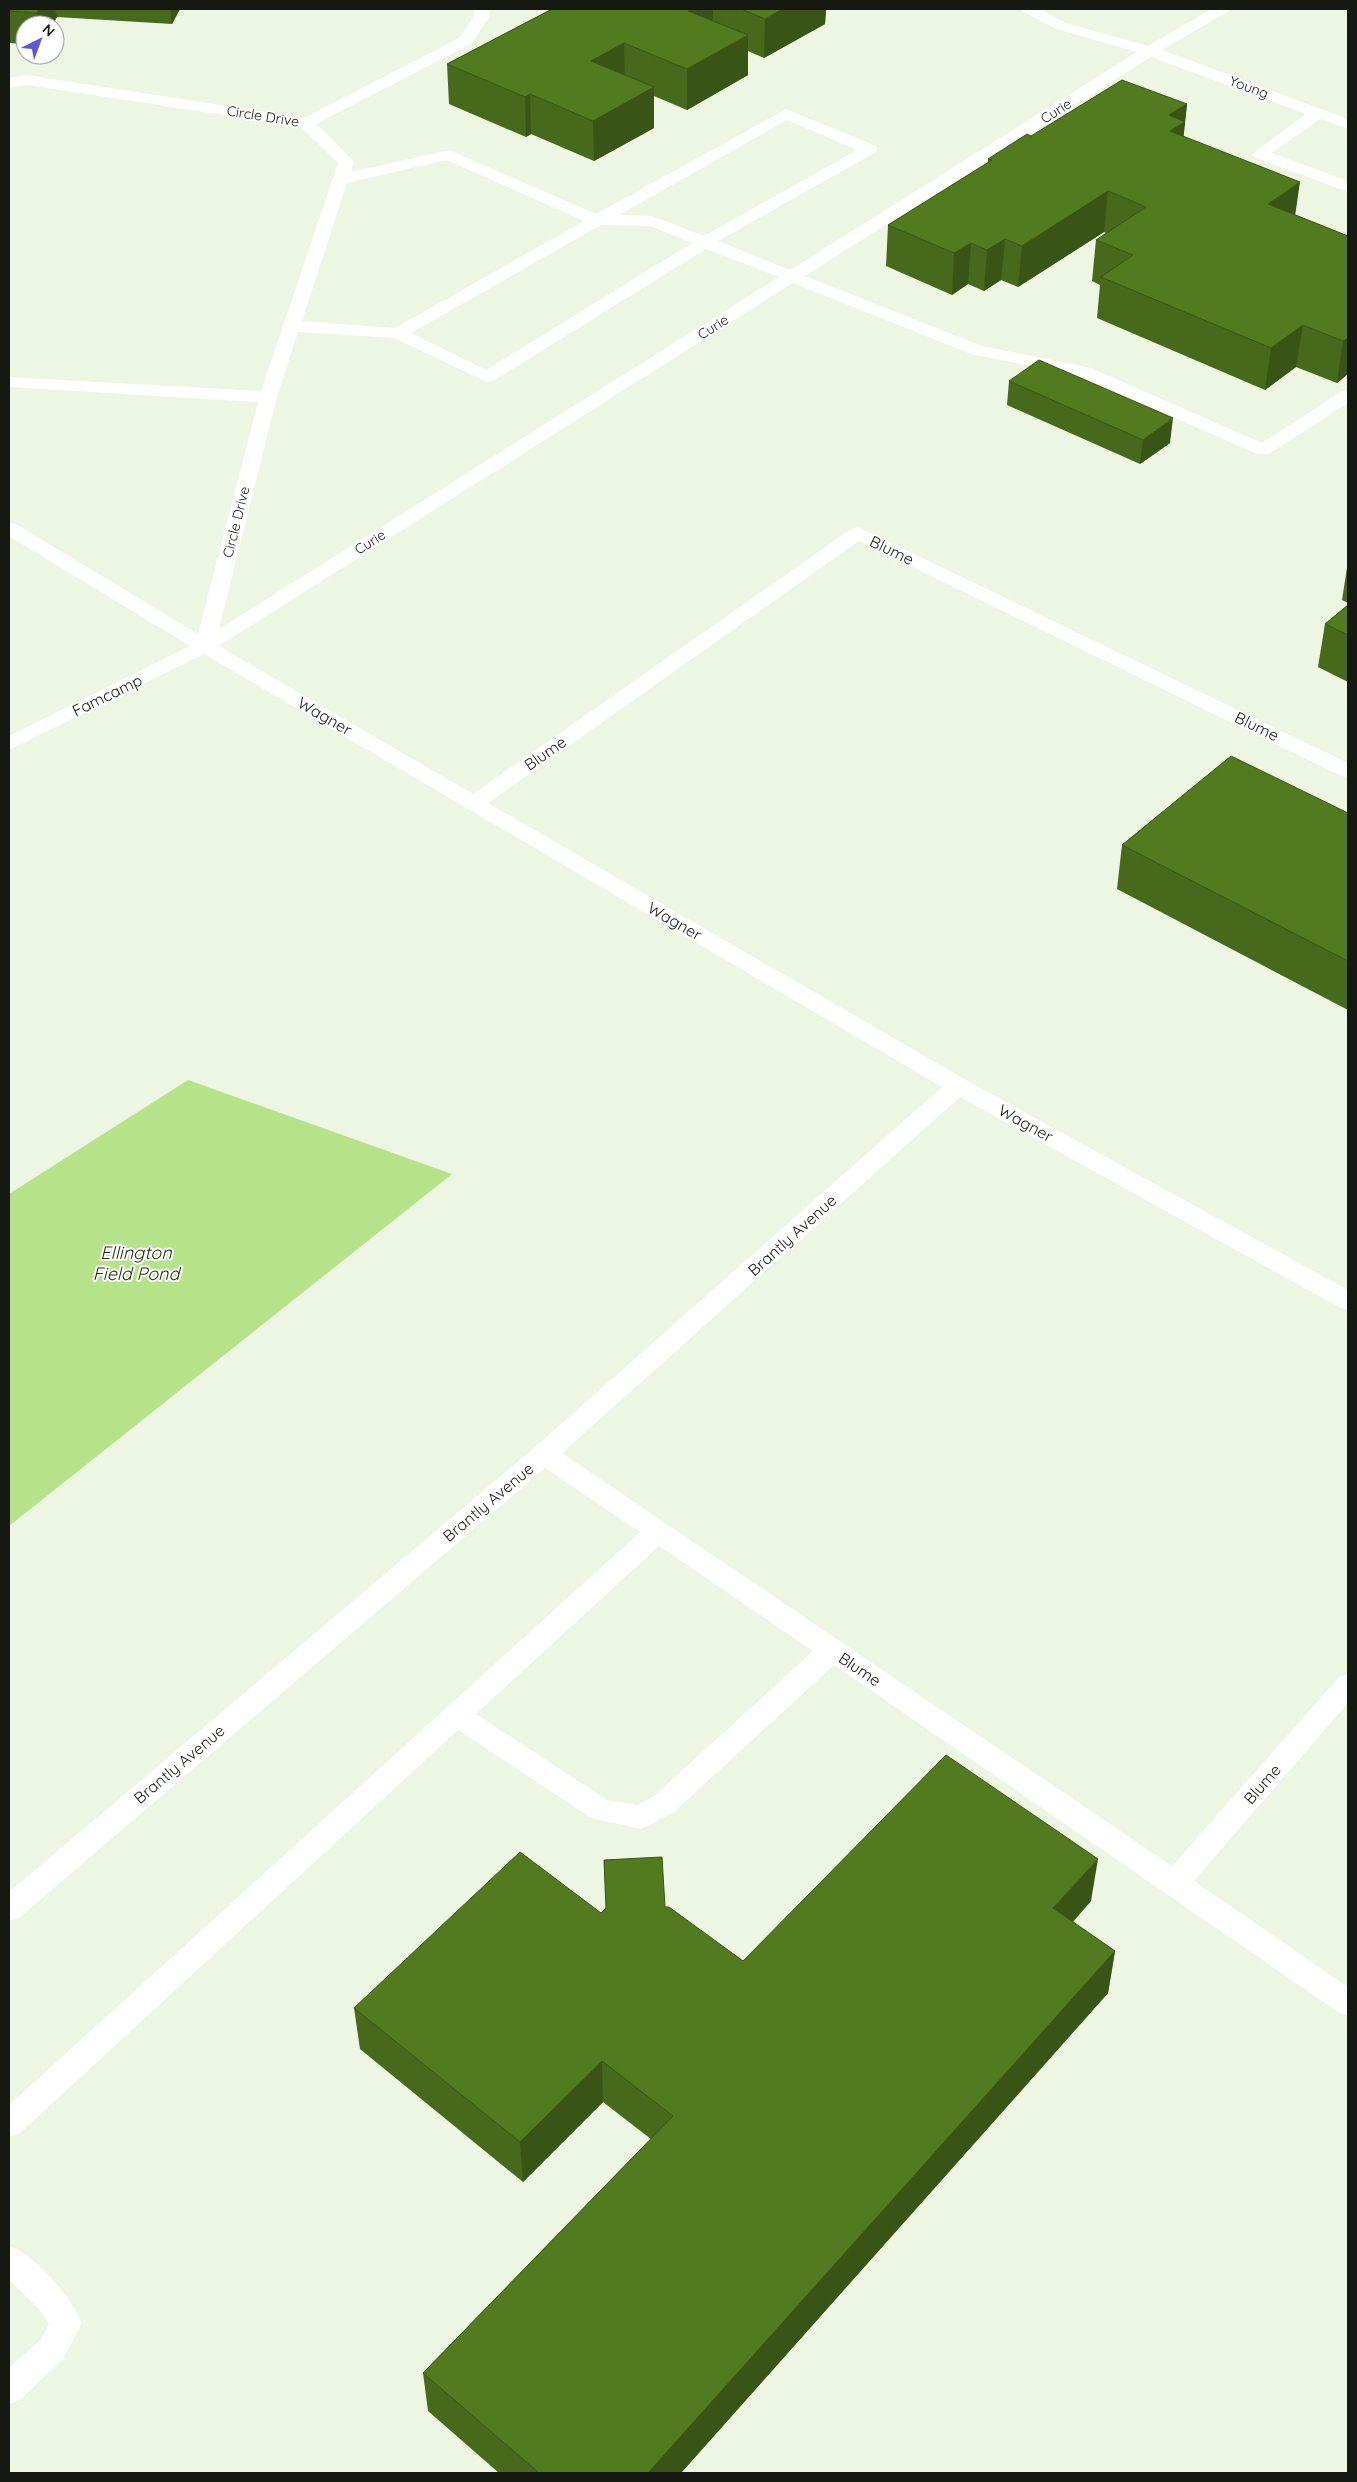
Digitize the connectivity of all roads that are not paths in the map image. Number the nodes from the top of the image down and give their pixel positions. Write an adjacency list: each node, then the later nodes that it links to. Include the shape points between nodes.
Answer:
1 (480, 9): 7 (lane, via 482,16 465,41)
2 (1029, 9): 4 (lane, Young, via 1061,26)
3 (1222, 9): 4 (lane, Curie)
4 (1150, 51): 6 (lane, Young); 13 (lane, Curie)
5 (9, 83): 7 (lane, Circle Drive, via 27,80)
6 (1318, 112): 8 (lane, Young); 10 (lane, via 1260,154)
7 (306, 123): 9 (lane, Circle Drive, via 346,162)
8 (1348, 124)
9 (341, 179): 11 (lane, via 449,155); 14 (lane, Circle Drive)
10 (1348, 187)
11 (595, 220): 12 (lane, via 652,221); 12 (lane, via 786,114 870,149); 15 (lane)
12 (704, 242): 13 (lane); 15 (lane, via 487,377)
13 (791, 277): 17 (lane, via 977,350 1085,372 1263,450); 20 (lane, Curie)
14 (292, 326): 15 (lane); 18 (lane, Circle Drive)
15 (398, 333)
16 (9, 382): 18 (lane)
17 (1348, 395)
18 (268, 397): 20 (lane, Circle Drive)
19 (9, 528): 20 (lane, Wagner)
20 (205, 646): 21 (lane, Famcamp); 23 (lane, Wagner)
21 (9, 744)
22 (1348, 771): 23 (lane, Blume, via 858,534)
23 (474, 803): 24 (lane, Wagner)
24 (958, 1086): 25 (lane, Wagner); 26 (lane, Brantly Avenue)
25 (1348, 1301)
26 (544, 1454): 27 (lane, Blume); 32 (lane, Brantly Avenue)
27 (658, 1532): 28 (lane, Blume); 30 (lane)
28 (832, 1650): 30 (lane, via 664,1804 641,1817 601,1810); 31 (lane, Blume)
29 (1348, 1685): 31 (lane, Blume)
30 (456, 1715): 34 (lane)
31 (1175, 1883): 33 (lane, Blume)
32 (9, 1909)
33 (1348, 2003)
34 (9, 2124)
35 (9, 2260): 36 (lane, via 50,2299 66,2324 52,2349)
36 (9, 2389)

